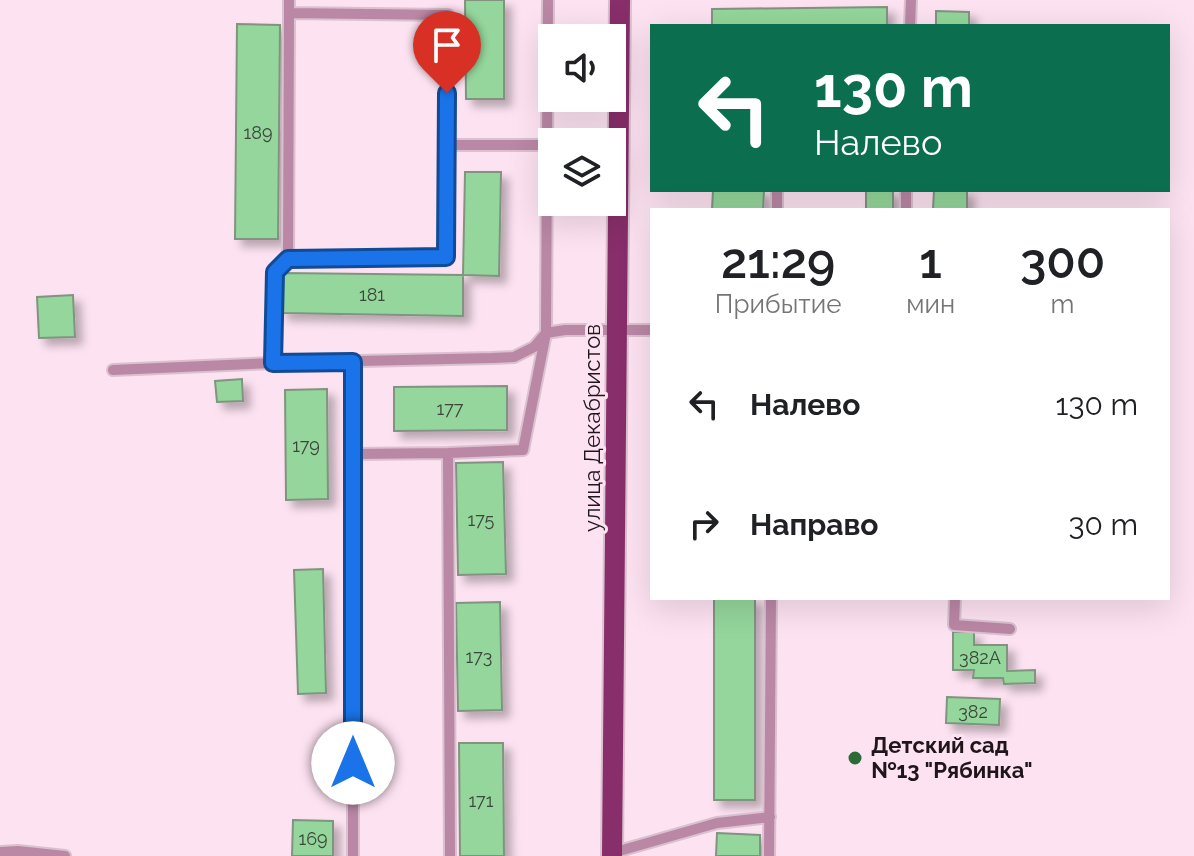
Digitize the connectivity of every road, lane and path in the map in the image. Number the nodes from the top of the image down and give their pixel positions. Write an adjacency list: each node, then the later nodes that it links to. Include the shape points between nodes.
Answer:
1 (289, 0): 5 (lane)
2 (548, 0): 7 (lane)
3 (620, 0): 12 (main road, улица Декабристов)
4 (911, 0): 6 (lane)
5 (289, 13): 8 (lane, via 448,15); 11 (lane)
6 (910, 24)
7 (547, 128)
8 (447, 145): 9 (lane); 11 (lane, via 446,257)
9 (538, 145)
10 (547, 216): 14 (lane)
11 (288, 259): 16 (lane, via 275,272)
12 (616, 330): 13 (lane); 14 (lane); 25 (main road, улица Декабристов)
13 (650, 330)
14 (546, 333): 15 (lane, via 514,357); 18 (lane, via 523,450)
15 (353, 362): 16 (lane); 19 (lane)
16 (273, 363): 17 (lane)
17 (113, 370)
18 (448, 453): 19 (lane); 28 (lane)
19 (353, 454): 27 (lane)
20 (771, 600): 23 (lane)
21 (955, 600): 22 (lane, via 954,625)
22 (1010, 629)
23 (770, 817): 25 (lane, via 717,823); 29 (lane)
24 (0, 852): 26 (lane)
25 (612, 854)
26 (65, 856)
27 (353, 856)
28 (450, 856)
29 (769, 856)

